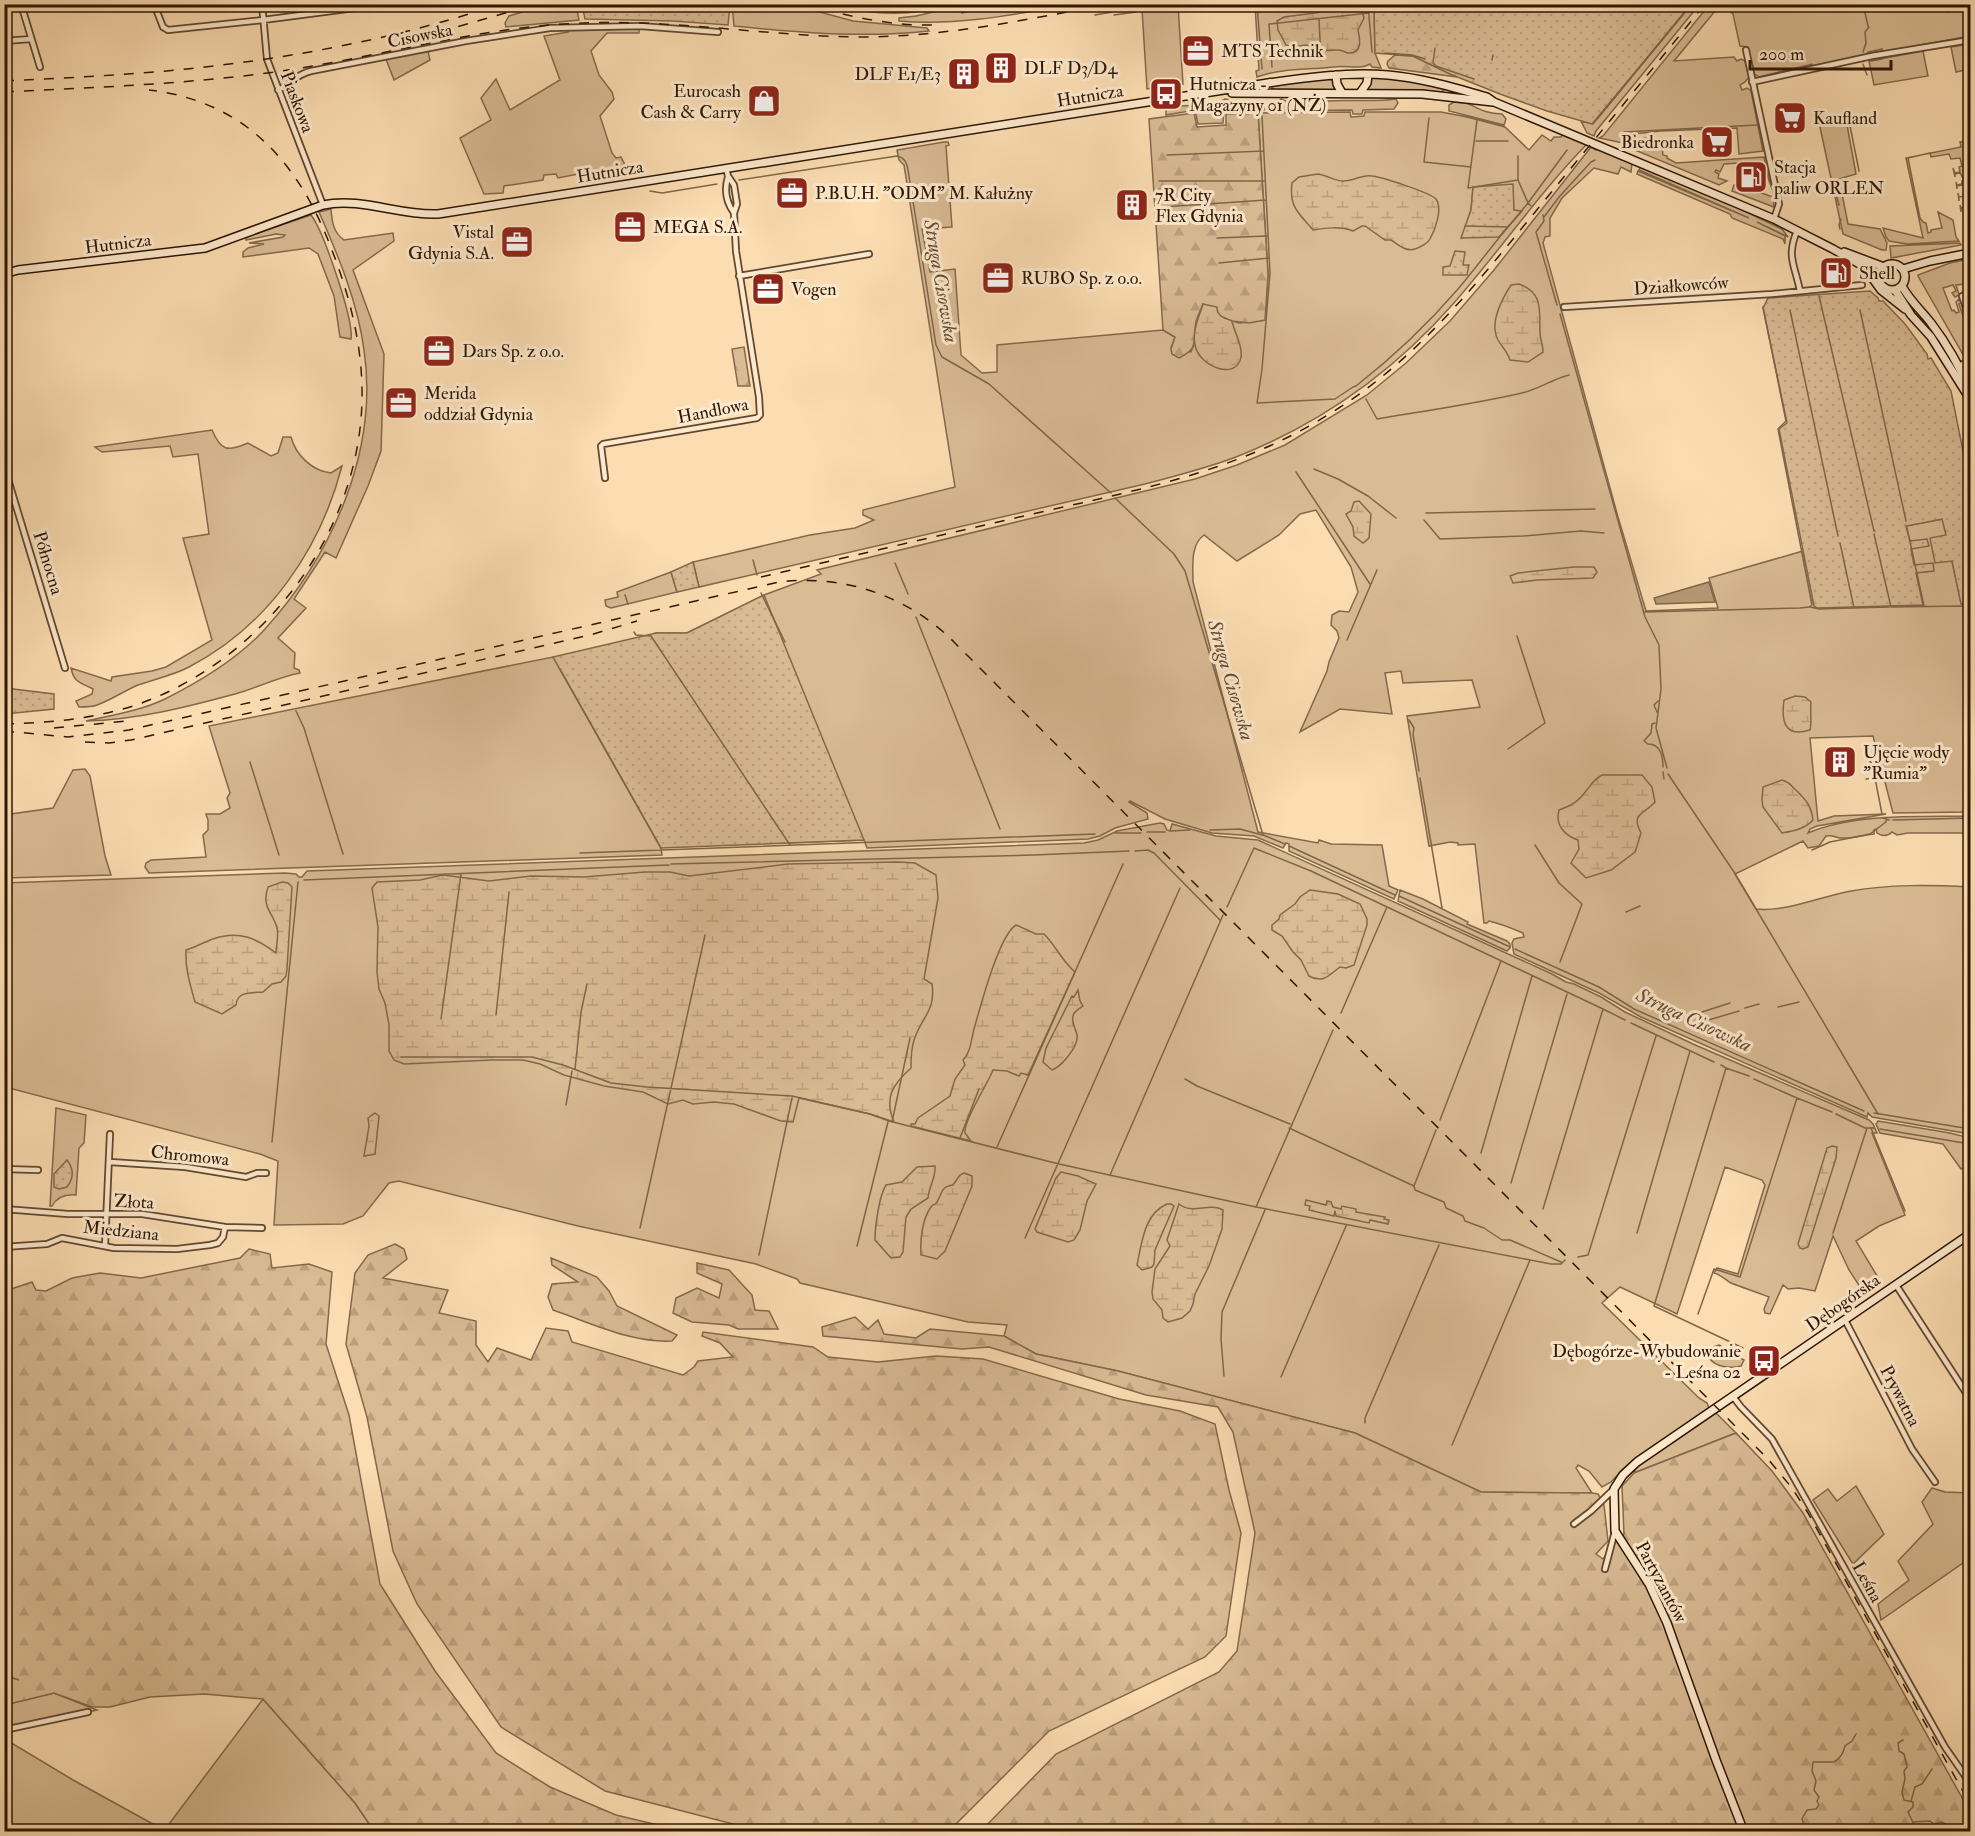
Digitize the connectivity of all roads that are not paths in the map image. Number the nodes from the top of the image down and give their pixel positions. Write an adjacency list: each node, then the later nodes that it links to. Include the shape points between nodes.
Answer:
1 (21, 4): 8 (street)
2 (154, 4): 6 (street, via 165,29)
3 (262, 4): 6 (street, Piaskowa)
4 (378, 5): 5 (street)
5 (361, 6): 6 (street)
6 (263, 20): 18 (street, Piaskowa, via 267,59)
7 (718, 32): 18 (street, Cisowska, via 640,26 550,28 466,40 311,71 296,76)
8 (31, 39): 10 (street); 12 (street)
9 (1971, 40): 15 (street)
10 (4, 41)
11 (1746, 50): 15 (street)
12 (40, 67)
13 (1336, 75): 14 (main road, Hutnicza); 16 (main road, Hutnicza); 21 (main road)
14 (1368, 75): 17 (main road, Hutnicza); 22 (main road)
15 (1752, 82): 28 (street, via 1779,204)
16 (1268, 83): 19 (main road, Hutnicza); 20 (main road)
17 (1449, 86): 23 (main road); 24 (main road, Hutnicza)
18 (278, 90): 26 (street, Piaskowa)
19 (1211, 93): 20 (main road, Hutnicza); 25 (main road, Hutnicza)
20 (1269, 93): 21 (main road, Hutnicza)
21 (1342, 93): 22 (main road, Hutnicza)
22 (1360, 93): 23 (main road, Hutnicza)
23 (1446, 96): 24 (main road, Hutnicza)
24 (1494, 102): 28 (main road, Hutnicza)
25 (727, 172): 26 (main road, Hutnicza, via 438,214 344,202); 27 (street, Handlowa, via 728,205); 27 (street, Handlowa, via 734,185)
26 (323, 205): 36 (main road, Hutnicza, via 205,248)
27 (734, 213): 40 (street, Handlowa)
28 (1774, 219): 29 (main road, Hutnicza)
29 (1797, 231): 30 (main road, Hutnicza); 44 (street, via 1791,255)
30 (1833, 249): 34 (main road); 35 (main road)
31 (1971, 253): 37 (main road, via 1940,258)
32 (869, 254): 40 (street)
33 (4, 267): 36 (main road, Hutnicza)
34 (1864, 267): 39 (main road); 47 (main road, via 1881,290)
35 (1884, 267): 37 (main road, via 1893,264); 39 (main road)
36 (18, 270): 38 (main road, Hutnicza)
37 (1904, 272): 42 (main road)
38 (4, 274)
39 (1880, 275): 43 (main road, via 1882,285)
40 (739, 276): 54 (street, Handlowa, via 760,416 603,444)
41 (1862, 285): 44 (street, Działkowców)
42 (1902, 286): 43 (main road); 50 (main road, via 1941,336)
43 (1895, 290): 47 (main road)
44 (1800, 291): 46 (street, Działkowców)
45 (1971, 293): 48 (street, via 1962,296)
46 (1564, 307)
47 (1911, 315): 50 (main road)
48 (1971, 320)
49 (1971, 361): 50 (street)
50 (1955, 367): 51 (main road); 52 (main road)
51 (1971, 391)
52 (1971, 399)
53 (4, 466): 55 (street, Północna)
54 (605, 478)
55 (65, 668)
56 (110, 1134): 57 (street)
57 (110, 1162): 60 (street, Chromowa, via 184,1167 246,1177); 62 (street)
58 (4, 1169): 59 (street)
59 (38, 1170)
60 (266, 1173)
61 (4, 1209): 62 (street, Złota)
62 (108, 1214): 63 (street, Złota, via 142,1214); 66 (street)
63 (225, 1227): 64 (street, Złota); 66 (street, Miedziana, via 222,1240 210,1245 156,1250)
64 (262, 1228)
65 (1971, 1234): 68 (main road, Dębogórska)
66 (105, 1246): 67 (street, Miedziana, via 62,1238 47,1244)
67 (4, 1247)
68 (1896, 1285): 69 (main road, Dębogórska); 71 (street)
69 (1845, 1320): 70 (main road, Dębogórska); 72 (street, Prywatna, via 1912,1449)
70 (1734, 1398): 73 (main road, via 1631,1467); 79 (street, Leśna, via 1772,1439 1945,1747)
71 (1971, 1399)
72 (1935, 1482)
73 (1614, 1489): 74 (street); 75 (main road, Partyzantów)
74 (1574, 1524)
75 (1615, 1531): 76 (street); 80 (main road, Partyzantów, via 1649,1584 1668,1623)
76 (1605, 1569)
77 (88, 1712): 78 (street)
78 (4, 1730)
79 (1971, 1783)
80 (1744, 1832)

